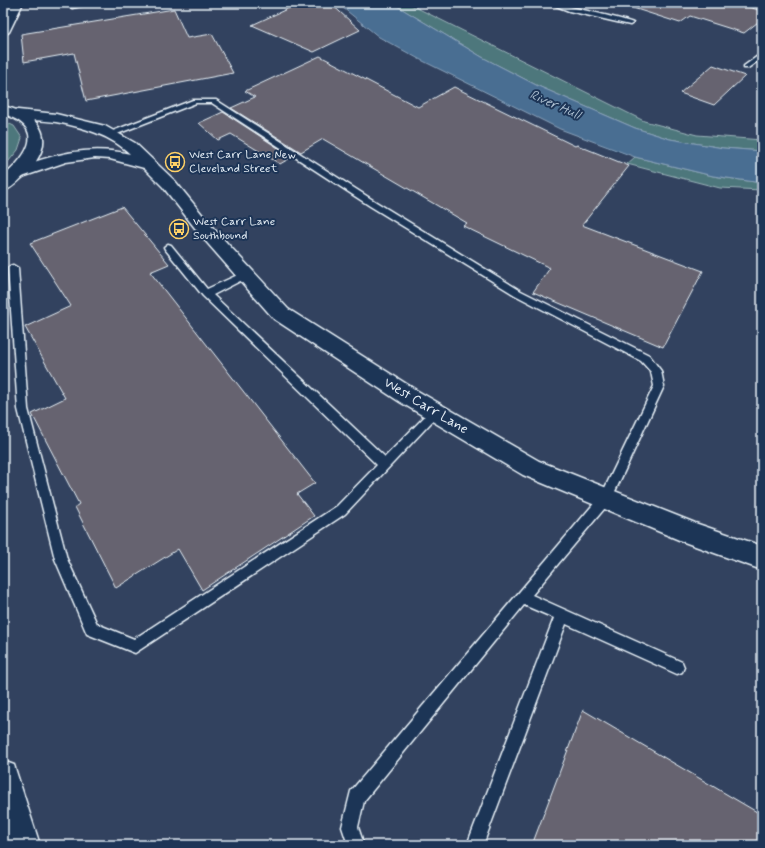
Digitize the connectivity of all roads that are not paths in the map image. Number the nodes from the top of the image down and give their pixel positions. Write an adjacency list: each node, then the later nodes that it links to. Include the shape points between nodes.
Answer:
1 (17, 3): 8 (main road)
2 (70, 3): 3 (lane, via 72,6)
3 (91, 3)
4 (552, 3): 6 (lane)
5 (574, 3): 6 (lane)
6 (569, 9): 7 (lane)
7 (630, 23)
8 (3, 32)
9 (762, 55): 10 (lane)
10 (746, 66)
11 (3, 110): 12 (main road, West Carr Lane)
12 (18, 114): 13 (main road, West Carr Lane, via 56,118 100,129); 15 (main road, via 29,123 38,139 29,160)
13 (109, 134): 14 (main road, West Carr Lane, via 130,146); 23 (lane, via 195,101 214,102 518,293 645,358 656,371 659,386)
14 (150, 167): 15 (main road, West Carr Lane, via 125,156 86,153 45,162); 19 (main road, West Carr Lane, via 169,184)
15 (16, 174): 16 (main road)
16 (3, 186)
17 (168, 247): 20 (lane)
18 (14, 268): 22 (lane, via 23,409 61,559 92,629 135,646 341,510)
19 (245, 274): 20 (lane); 21 (main road, West Carr Lane, via 281,314)
20 (206, 294): 22 (lane)
21 (436, 412): 22 (lane); 23 (main road, West Carr Lane, via 531,468)
22 (385, 465)
23 (606, 498): 24 (main road, West Carr Lane, via 693,534); 25 (lane)
24 (762, 558)
25 (522, 597): 26 (lane); 30 (lane, via 357,797 350,827)
26 (562, 615): 27 (lane); 31 (lane)
27 (677, 667)
28 (3, 776): 29 (main road)
29 (24, 845)
30 (356, 845)
31 (475, 845)

